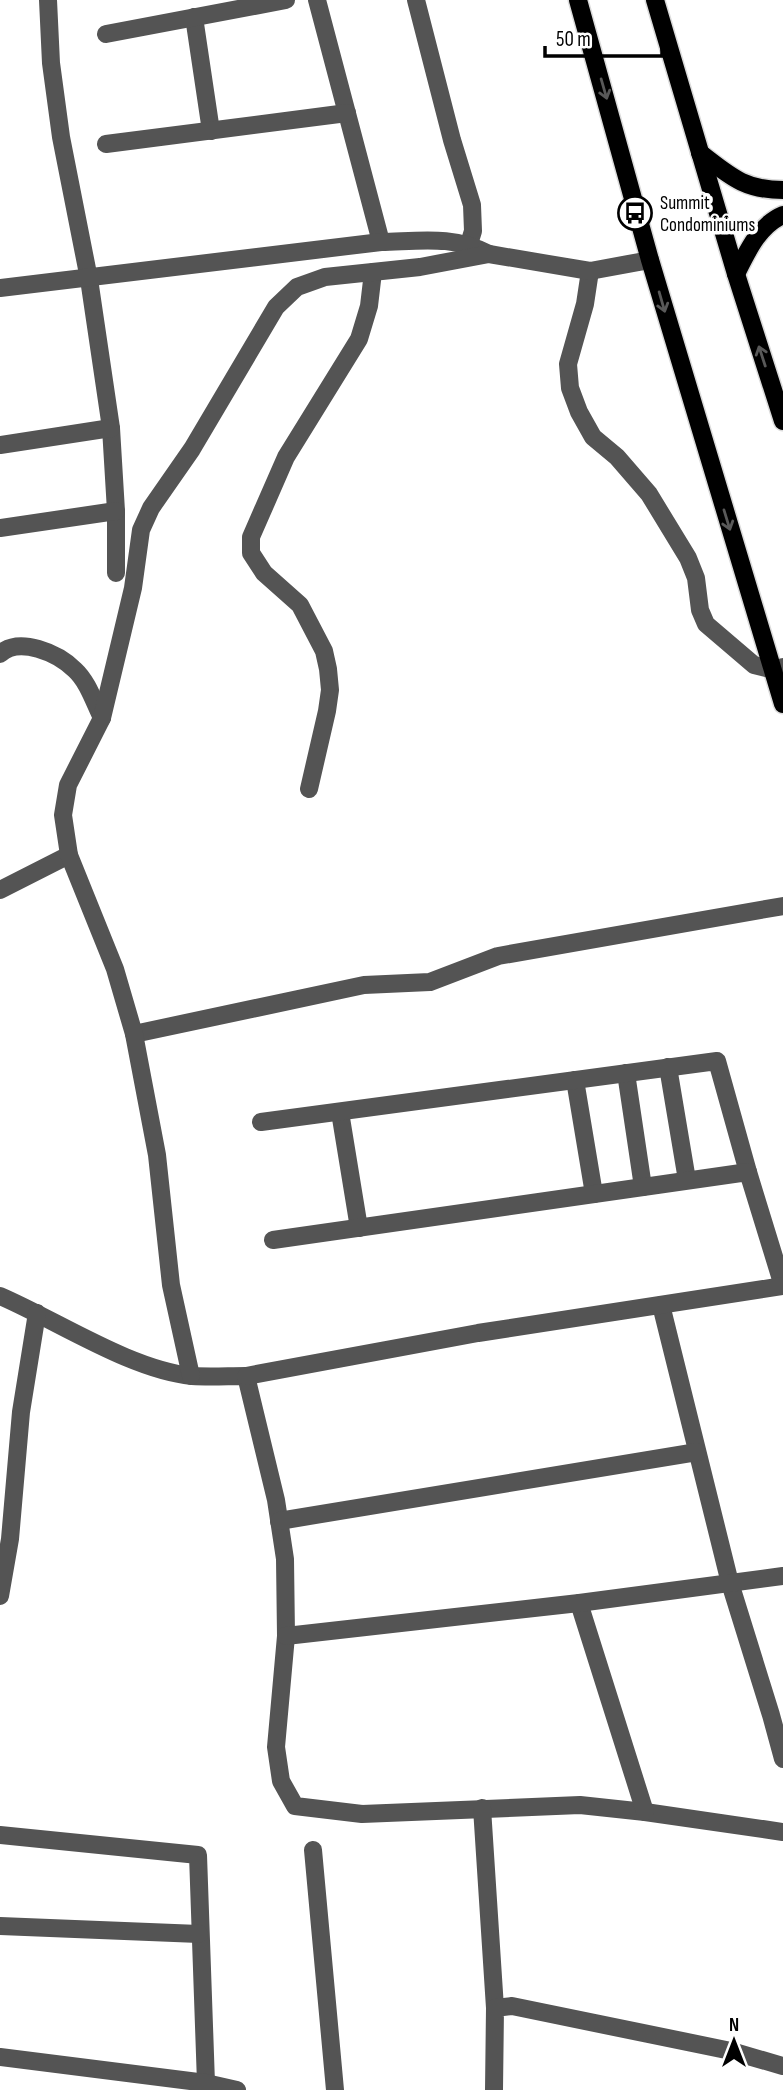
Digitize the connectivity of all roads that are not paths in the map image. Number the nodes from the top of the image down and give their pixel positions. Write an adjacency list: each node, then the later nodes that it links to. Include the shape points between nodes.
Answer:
1 (48, 0): 23 (street, via 61,137)
2 (286, 0): 7 (street)
3 (317, 0): 10 (street)
4 (416, 0): 17 (street, via 472,205)
5 (578, 0): 19 (main road, one-way to 19)
6 (655, 0): 13 (main road)
7 (227, 6): 8 (street)
8 (194, 18): 9 (street); 11 (street)
9 (106, 34)
10 (347, 113): 11 (street); 16 (street)
11 (211, 131): 12 (street)
12 (106, 144)
13 (700, 153): 14 (main road, via 741,182 761,190); 22 (main road)
14 (783, 190)
15 (783, 215): 22 (main road, via 751,244)
16 (382, 242): 17 (street); 23 (street)
17 (469, 244): 18 (street)
18 (489, 254): 20 (street); 21 (street)
19 (650, 260): 20 (street); 32 (main road, one-way to 32)
20 (590, 271): 32 (street, via 568,364 569,388 579,412 593,437 649,494 688,558 706,624 754,665)
21 (373, 272): 34 (street, via 325,277 297,287 276,307 192,449 151,508 141,530 133,588); 35 (street, via 359,339 286,457 251,537 251,554 264,573 300,605 324,651 330,690)
22 (736, 274): 25 (main road, one-way to 22)
23 (89, 279): 24 (street); 26 (street)
24 (0, 288)
25 (783, 421)
26 (111, 428): 27 (street); 28 (street)
27 (0, 444)
28 (116, 511): 29 (street); 30 (street)
29 (0, 528)
30 (116, 573)
31 (0, 654): 34 (street, via 7,647 20,646 63,661 87,686)
32 (778, 668): 33 (main road)
33 (783, 704)
34 (102, 718): 36 (street, via 68,785 63,815)
35 (309, 789)
36 (69, 855): 37 (street); 39 (street, via 115,969)
37 (0, 890)
38 (783, 906): 39 (street, via 498,956 430,982 364,985)
39 (134, 1034): 55 (street, via 157,1155 171,1285)
40 (668, 1067): 41 (street); 45 (street, via 717,1060); 46 (street)
41 (626, 1073): 42 (street); 47 (street)
42 (575, 1080): 43 (street); 48 (street)
43 (340, 1112): 44 (street); 49 (street)
44 (261, 1122)
45 (748, 1172): 46 (street); 51 (street)
46 (687, 1180): 47 (street)
47 (643, 1187): 48 (street)
48 (594, 1194): 49 (street)
49 (359, 1228): 50 (street)
50 (273, 1240)
51 (783, 1286): 53 (street)
52 (0, 1296): 54 (street)
53 (661, 1305): 56 (street); 57 (street)
54 (37, 1312): 55 (street, via 131,1360); 61 (street)
55 (191, 1376): 56 (street)
56 (246, 1376): 58 (street)
57 (697, 1452): 58 (street); 60 (street)
58 (279, 1521): 63 (street, via 285,1559)
59 (783, 1576): 60 (street)
60 (730, 1583): 62 (street); 64 (street)
61 (0, 1596)
62 (579, 1603): 63 (street); 66 (street)
63 (286, 1636): 65 (street, via 276,1747 281,1781 295,1806 362,1814)
64 (783, 1759)
65 (482, 1808): 66 (street, via 580,1805); 72 (street)
66 (645, 1812): 67 (street)
67 (783, 1832)
68 (0, 1835): 71 (street, via 198,1855)
69 (313, 1850): 77 (street)
70 (0, 1926): 71 (street)
71 (199, 1934): 75 (street)
72 (495, 2008): 74 (street, via 512,2006); 78 (street)
73 (0, 2057): 75 (street)
74 (783, 2066)
75 (197, 2085): 76 (street)
76 (237, 2090)
77 (335, 2090)
78 (494, 2090)

